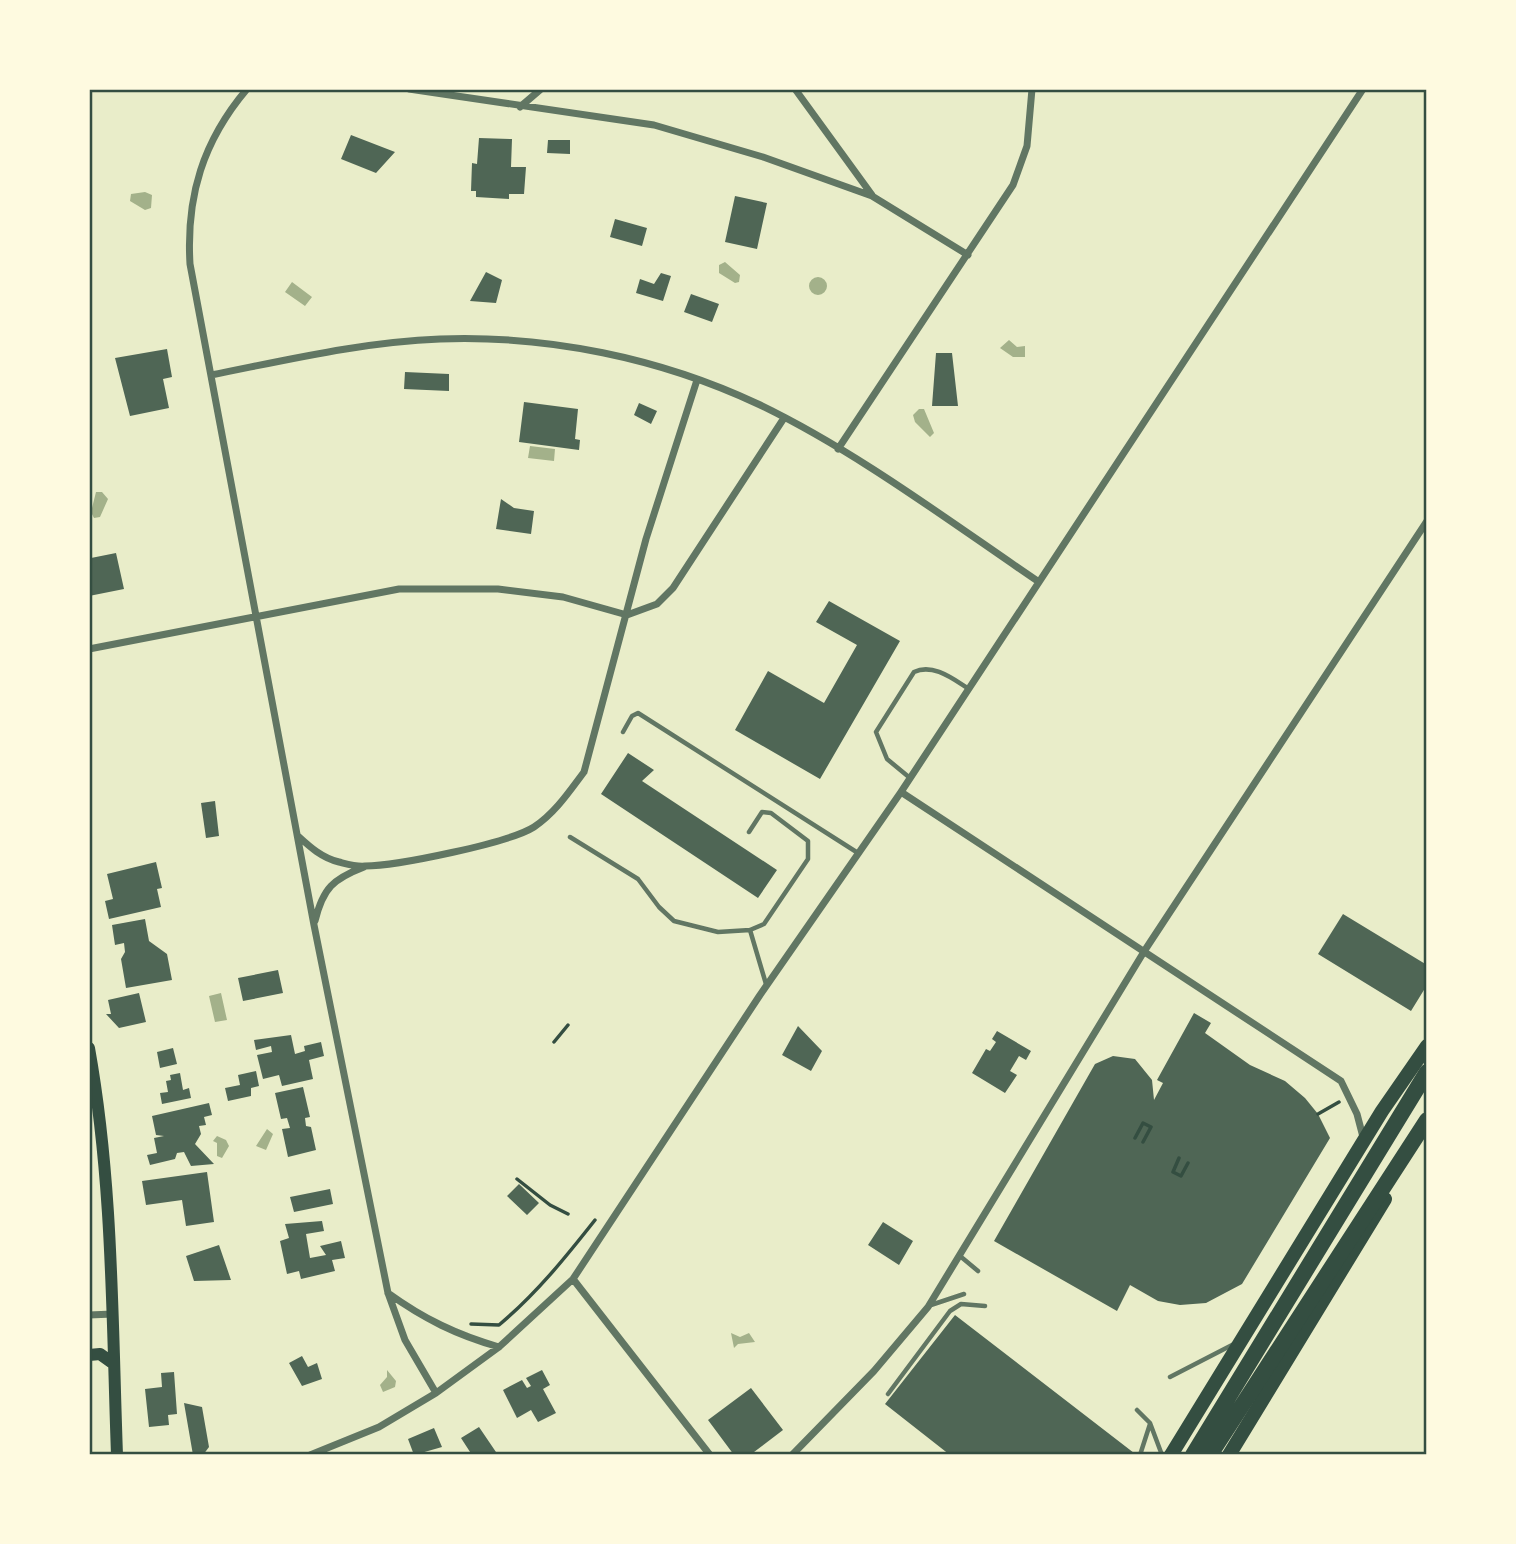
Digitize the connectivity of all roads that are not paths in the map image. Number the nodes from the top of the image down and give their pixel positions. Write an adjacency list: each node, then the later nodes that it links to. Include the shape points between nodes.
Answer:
1 (247, 89): 10 (street, via 208,146 189,219 190,264)
2 (409, 89): 7 (street)
3 (541, 89): 7 (street)
4 (795, 89): 8 (street)
5 (1032, 89): 9 (street, via 1031,128 1021,166 1003,204)
6 (1363, 89): 15 (street)
7 (520, 107): 8 (street, via 653,125 764,157)
8 (872, 196): 9 (street)
9 (968, 255): 13 (street)
10 (211, 375): 11 (street, via 369,345 483,339 593,351); 16 (street)
11 (697, 380): 12 (street); 17 (street)
12 (784, 418): 13 (street); 17 (street, via 673,588 657,604)
13 (838, 449): 15 (street)
14 (1427, 521): 30 (street)
15 (1039, 582): 19 (street)
16 (256, 615): 17 (street, via 399,589 498,589 563,597); 18 (street); 24 (street)
17 (626, 615): 27 (street, via 584,772 561,803 533,828 516,836)
18 (89, 649)
19 (969, 689): 21 (street); 21 (lane, via 945,673 914,672 876,732 887,758)
20 (623, 732): 26 (lane, via 638,713)
21 (909, 778): 22 (street)
22 (901, 792): 26 (street); 30 (street)
23 (749, 832): 29 (lane, via 762,812 771,813 808,841 808,859 764,924)
24 (298, 836): 27 (street, via 315,852); 28 (street)
25 (570, 837): 29 (lane, via 638,879 674,920 709,931)
26 (858, 853): 31 (street)
27 (365, 867): 28 (street, via 339,877 321,898)
28 (314, 925): 40 (street)
29 (750, 930): 31 (lane)
30 (1145, 950): 36 (street, via 1341,1081); 37 (street)
31 (767, 985): 39 (street)
32 (1427, 1046): 36 (main road)
33 (89, 1048): 44 (main road, via 104,1159)
34 (1427, 1072): 62 (highway)
35 (1426, 1128): 63 (highway); 64 (main road)
36 (1364, 1142): 46 (main road)
37 (959, 1255): 38 (lane); 43 (street)
38 (978, 1271)
39 (573, 1279): 47 (street); 57 (street)
40 (388, 1293): 47 (street, via 422,1318 459,1336); 51 (street, via 405,1340)
41 (964, 1294): 43 (lane)
42 (985, 1306): 52 (lane, via 961,1304 950,1311)
43 (928, 1307): 58 (street, via 874,1371)
44 (113, 1314): 45 (street); 49 (main road)
45 (89, 1315)
46 (1244, 1339): 50 (lane); 61 (main road)
47 (499, 1347): 51 (street)
48 (89, 1355): 49 (main road, via 100,1354)
49 (114, 1364): 55 (main road)
50 (1170, 1377)
51 (436, 1393): 56 (street, via 379,1427)
52 (888, 1394)
53 (1137, 1410): 54 (lane)
54 (1150, 1423): 59 (lane); 60 (lane)
55 (117, 1455)
56 (310, 1455)
57 (709, 1455)
58 (792, 1455)
59 (1140, 1455)
60 (1163, 1455)
61 (1171, 1455)
62 (1194, 1455)
63 (1210, 1455)
64 (1229, 1455)

